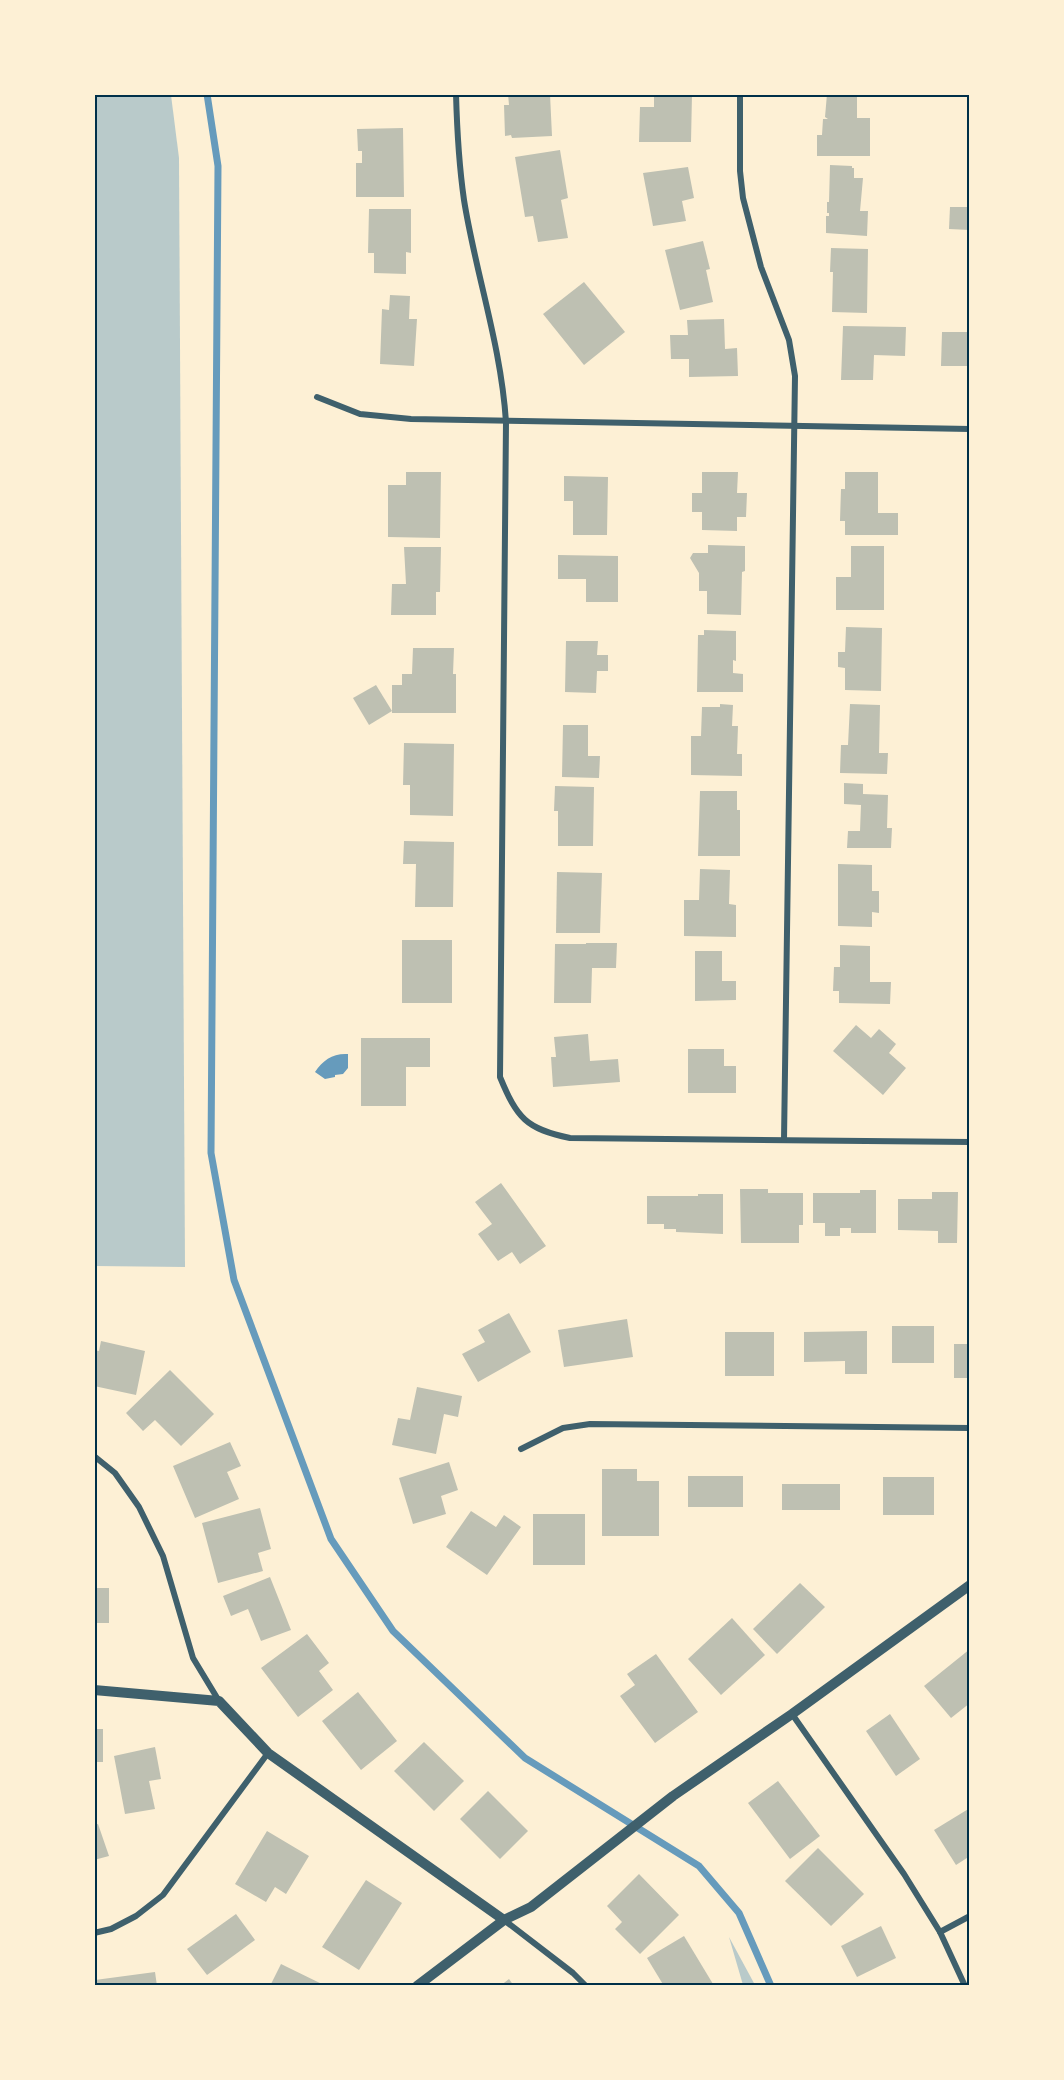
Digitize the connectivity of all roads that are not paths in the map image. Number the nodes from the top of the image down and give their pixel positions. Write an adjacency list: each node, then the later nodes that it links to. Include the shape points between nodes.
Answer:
1 (456, 94): 4 (street, via 464,200 489,310)
2 (740, 94): 5 (street, via 743,198 761,267 789,340 795,376)
3 (317, 397): 4 (street, via 368,415)
4 (506, 422): 5 (street); 7 (street, via 500,1077 511,1103 528,1123 548,1133 570,1137)
5 (795, 425): 6 (street); 7 (street)
6 (969, 429)
7 (784, 1140): 8 (street)
8 (969, 1142)
9 (969, 1428): 10 (street, via 590,1424 563,1428)
10 (521, 1449)
11 (94, 1456): 14 (street, via 115,1473 139,1507 163,1556 194,1658)
12 (969, 1585): 15 (street)
13 (94, 1690): 14 (street)
14 (219, 1701): 16 (street)
15 (792, 1714): 18 (street, via 651,1813 531,1907); 19 (street)
16 (268, 1753): 18 (street); 20 (street, via 163,1895 136,1916)
17 (969, 1916): 19 (street)
18 (504, 1920): 21 (street); 22 (street)
19 (940, 1932): 23 (street)
20 (94, 1933)
21 (417, 1986)
22 (586, 1986)
23 (965, 1986)

